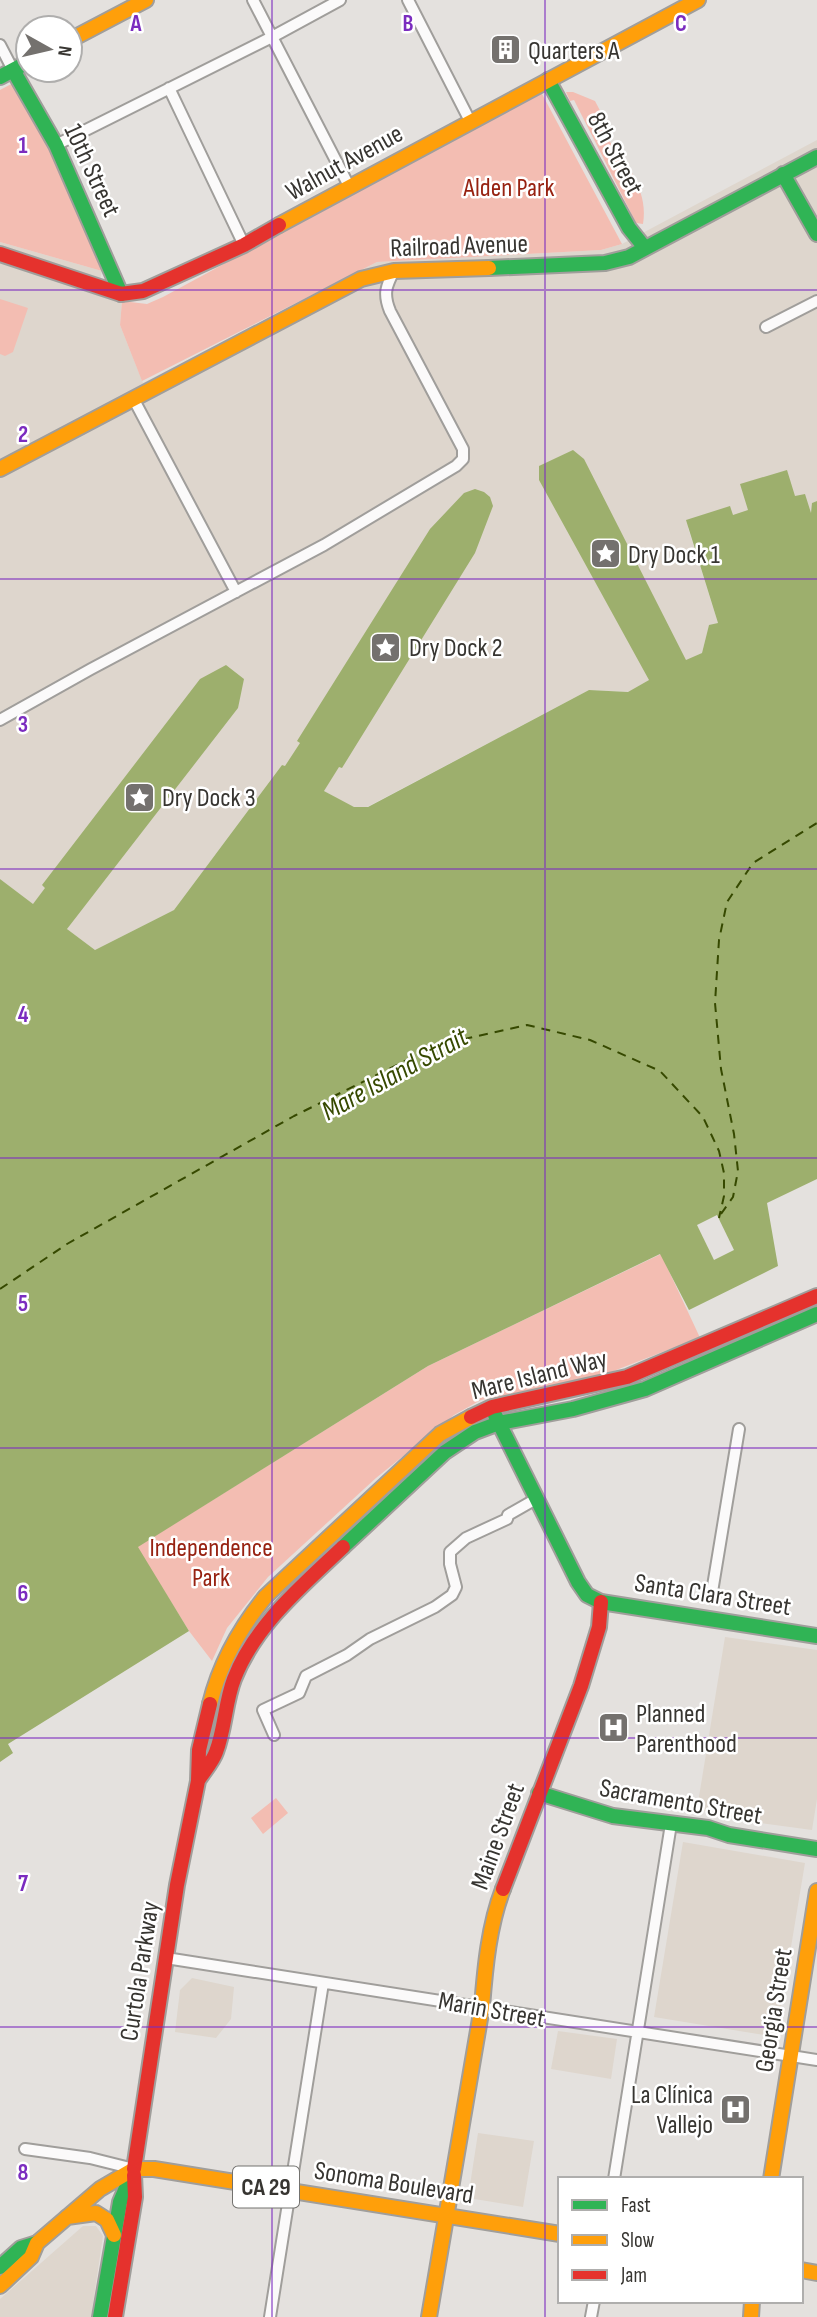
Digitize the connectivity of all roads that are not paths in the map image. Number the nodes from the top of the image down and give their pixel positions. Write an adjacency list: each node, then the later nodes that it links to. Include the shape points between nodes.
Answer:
1 (146, 0): 6 (street)
2 (253, 0): 7 (street)
3 (340, 0): 7 (street)
4 (408, 0): 12 (street)
5 (698, 0): 10 (street, Walnut Avenue)
6 (84, 33)
7 (272, 37): 11 (street); 16 (street)
8 (0, 45): 9 (street)
9 (7, 74): 13 (street, 10th Street)
10 (548, 80): 12 (street, Walnut Avenue); 19 (street, 8th Street, via 629,228)
11 (169, 88): 13 (street); 18 (street)
12 (470, 121): 16 (street, Walnut Avenue)
13 (56, 145): 22 (street, 10th Street)
14 (817, 157): 15 (street, Railroad Avenue)
15 (783, 174): 17 (street); 19 (street, Railroad Avenue)
16 (349, 186): 18 (street, Walnut Avenue)
17 (817, 234)
18 (244, 245): 22 (street, Walnut Avenue, via 161,284)
19 (645, 247): 21 (street, Railroad Avenue, via 629,257 595,264)
20 (0, 254): 22 (street)
21 (394, 271): 25 (street, Railroad Avenue, via 344,286); 27 (street, via 386,287 390,311 463,449 463,459 324,545)
22 (121, 294)
23 (817, 301): 24 (street)
24 (766, 327)
25 (133, 398): 26 (street, Railroad Avenue); 27 (street)
26 (0, 469)
27 (236, 592): 28 (street)
28 (0, 720)
29 (817, 1296): 31 (street, Mare Island Way, via 627,1377)
30 (817, 1314): 32 (street, Mare Island Way, via 645,1389)
31 (492, 1407): 32 (street); 38 (street, Mare Island Way, via 440,1434 266,1596)
32 (499, 1423): 34 (street); 39 (street, Mare Island Way, via 445,1452 293,1594)
33 (739, 1429): 35 (street)
34 (536, 1499): 36 (street, via 578,1582 587,1595); 40 (street, via 466,1538 450,1552 456,1587 452,1595 306,1676 299,1693 263,1710)
35 (710, 1598)
36 (601, 1602): 37 (street, Santa Clara Street); 42 (street, Maine Street, via 599,1627 584,1675)
37 (817, 1636)
38 (229, 1651): 41 (street, Curtola Parkway, via 209,1703)
39 (243, 1659): 41 (street, Curtola Parkway, via 225,1708 216,1753)
40 (274, 1735)
41 (198, 1780): 46 (street, Curtola Parkway)
42 (539, 1793): 43 (street, Sacramento Street, via 599,1813); 48 (street, Maine Street, via 497,1905)
43 (671, 1824): 44 (street, Sacramento Street); 49 (street)
44 (817, 1849)
45 (817, 1891): 50 (street, Georgia Street)
46 (166, 1958): 47 (street, Marin Street); 53 (street, Curtola Parkway)
47 (323, 1983): 48 (street, Marin Street); 56 (street)
48 (482, 2007): 49 (street, Marin Street); 57 (street, Maine Street)
49 (637, 2031): 50 (street, Marin Street); 54 (street)
50 (791, 2055): 51 (street, Marin Street); 55 (street, Georgia Street)
51 (817, 2060)
52 (25, 2149): 53 (street)
53 (134, 2169): 56 (street, Sonoma Boulevard / CA 29); 58 (street); 60 (street, Curtola Parkway, via 120,2202); 65 (street, Curtola Parkway, via 135,2197)
54 (614, 2177)
55 (771, 2177)
56 (289, 2191): 57 (street, Sonoma Boulevard / CA 29); 66 (street)
57 (446, 2215): 59 (street, Sonoma Boulevard / CA 29); 67 (street, Maine Street)
58 (64, 2218): 60 (street, via 96,2213 107,2220); 61 (street)
59 (558, 2234)
60 (114, 2235): 64 (street, Curtola Parkway)
61 (37, 2243): 62 (street, via 21,2248); 63 (street, via 31,2257)
62 (0, 2267)
63 (0, 2286)
64 (100, 2317)
65 (115, 2317)
66 (270, 2317)
67 (429, 2317)

